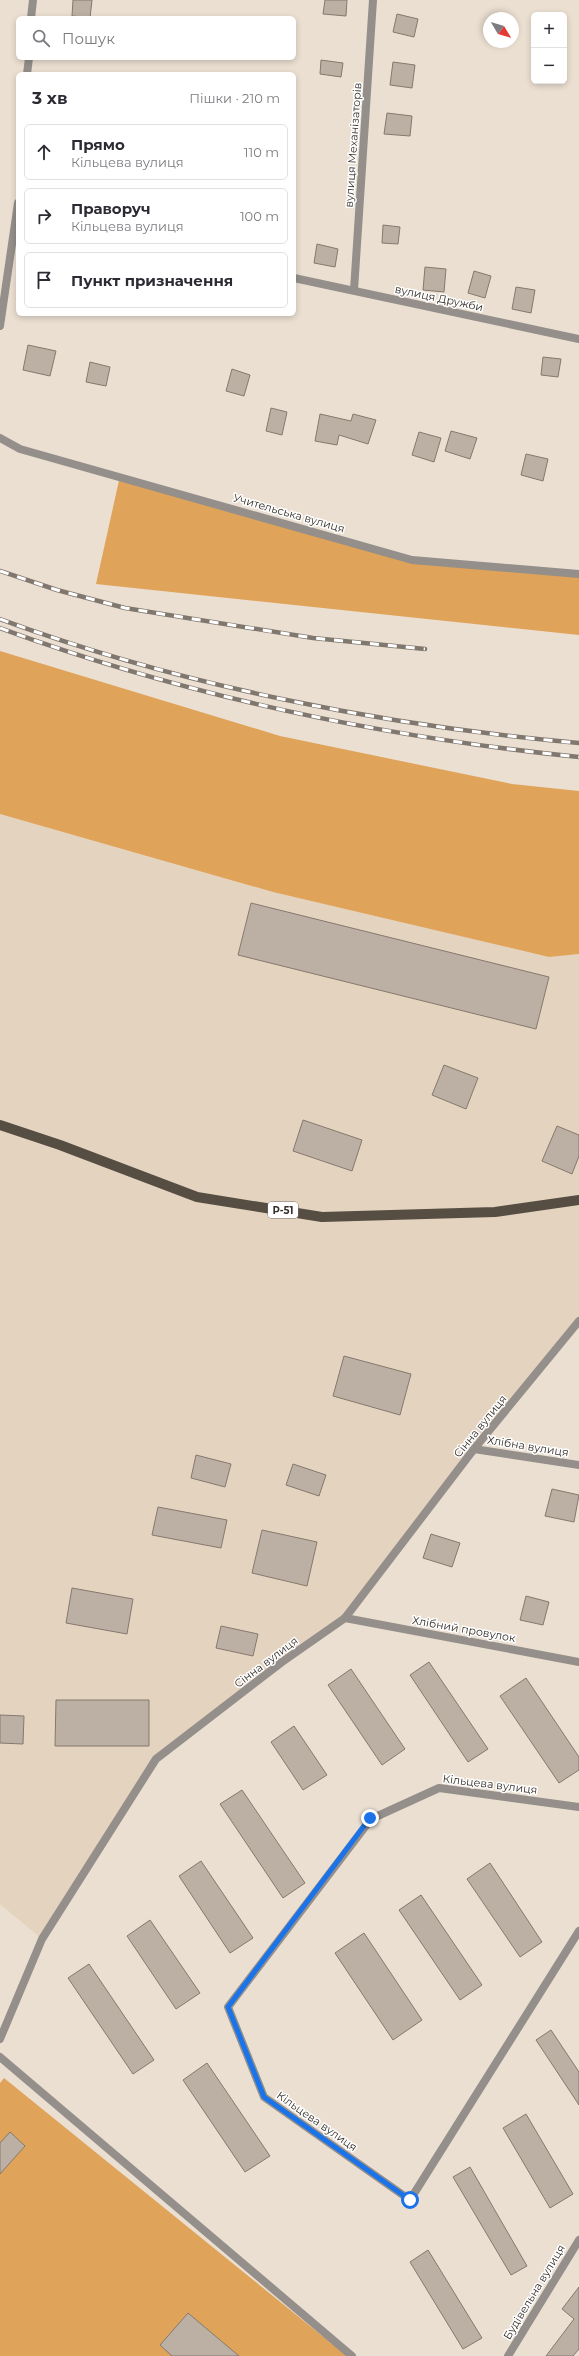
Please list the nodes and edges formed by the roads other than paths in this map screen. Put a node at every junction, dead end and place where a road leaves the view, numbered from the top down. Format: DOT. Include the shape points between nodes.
graph roads {
  1 [pos="33,0"];
  2 [pos="373,0"];
  3 [pos="31,16"];
  4 [pos="28,60"];
  5 [pos="27,72"];
  6 [pos="16,230"];
  7 [pos="296,278"];
  8 [pos="354,290"];
  9 [pos="0,326"];
  10 [pos="579,339"];
  11 [pos="0,438"];
  12 [pos="579,574"];
  13 [pos="0,1125"];
  14 [pos="579,1200"];
  15 [pos="579,1321"];
  16 [pos="474,1449"];
  17 [pos="579,1465"];
  18 [pos="345,1618"];
  19 [pos="579,1662"];
  20 [pos="579,1807"];
  21 [pos="579,1931"];
  22 [pos="0,2039"];
  23 [pos="0,2057"];
  24 [pos="579,2240"];
  25 [pos="352,2356"];
  26 [pos="508,2356"];
  1 -- 3 [label="street"];
  2 -- 8 [label="street, вулиця Механізаторів"];
  4 -- 5 [label="street"];
  6 -- 9 [label="street"];
  7 -- 8 [label="street, вулиця Дружби"];
  8 -- 10 [label="street, вулиця Дружби"];
  11 -- 12 [label="street, Учительська вулиця" via="20,449 412,560"];
  13 -- 14 [label="main road, Р-51" via="60,1144 197,1197 322,1217 495,1212"];
  15 -- 16 [label="street, Сінна вулиця"];
  16 -- 17 [label="street, Хлібна вулиця"];
  16 -- 18 [label="street, Сінна вулиця"];
  18 -- 19 [label="street, Хлібний провулок"];
  18 -- 22 [label="street, Сінна вулиця" via="282,1662 156,1759 42,1939"];
  20 -- 21 [label="street, Кільцева вулиця" via="438,1788 370,1818 228,2007 264,2097 410,2200"];
  23 -- 25 [label="street"];
  24 -- 26 [label="street, Будівельна вулиця"];
}
